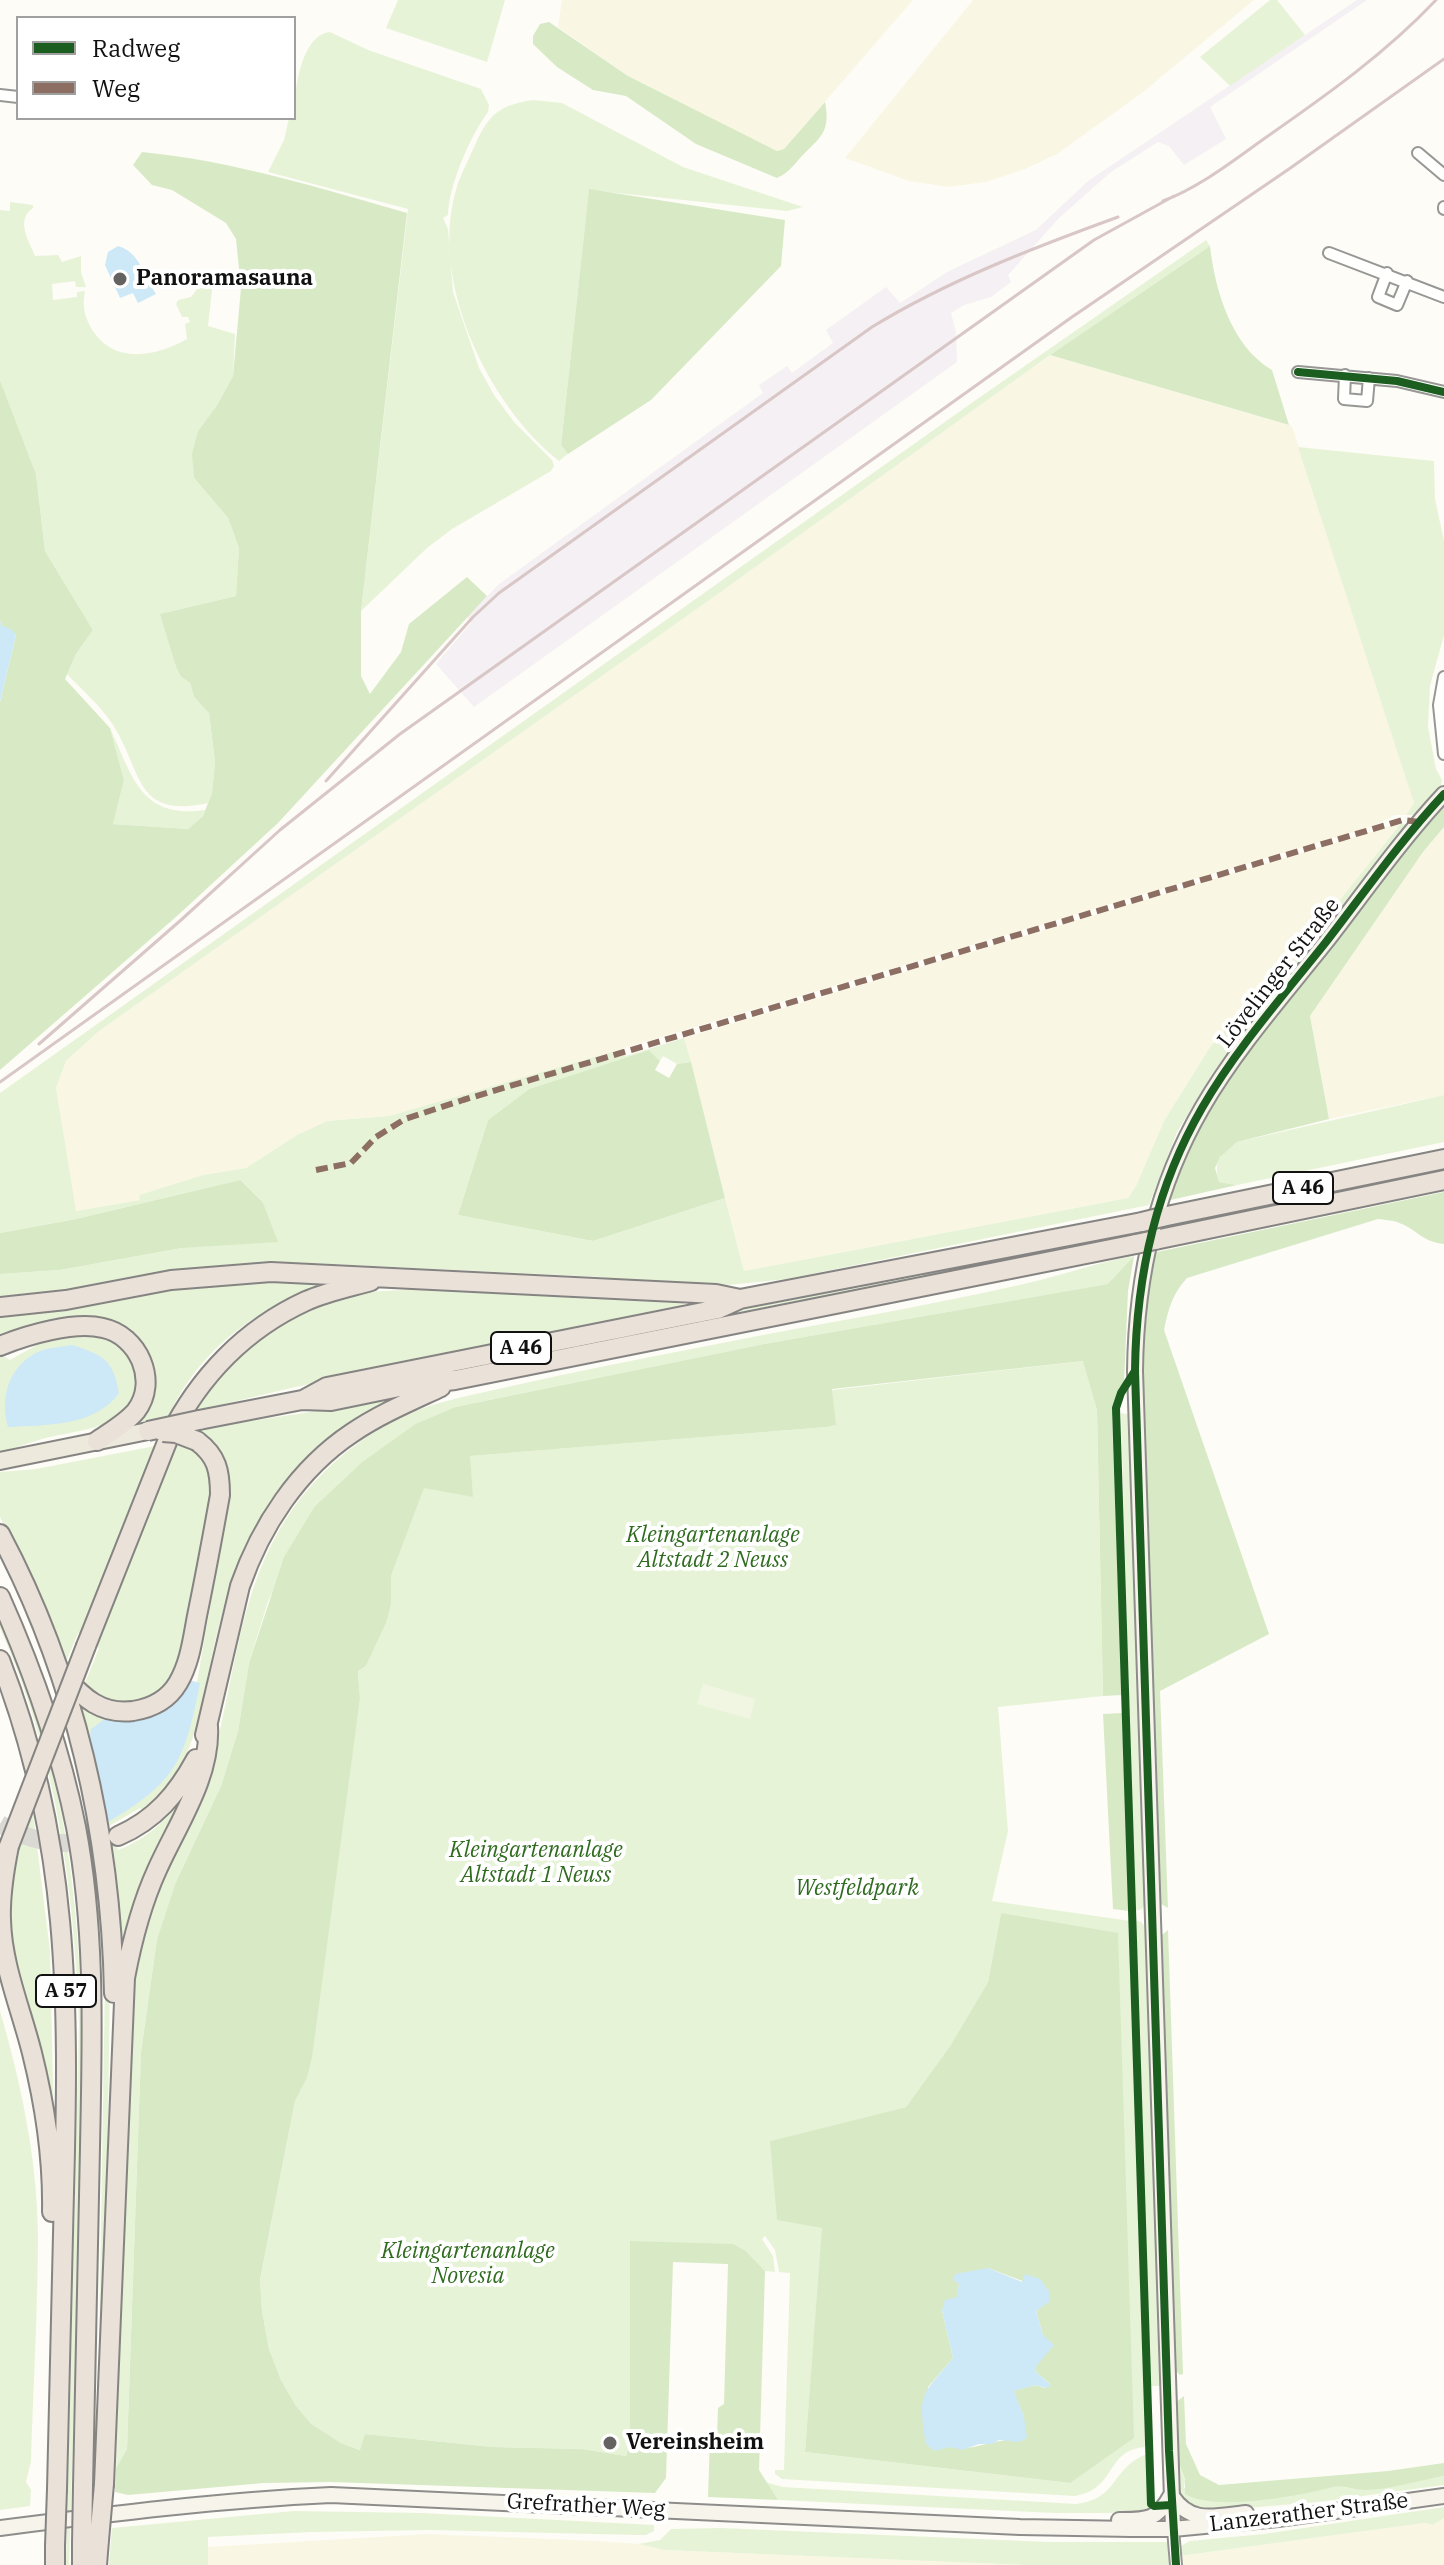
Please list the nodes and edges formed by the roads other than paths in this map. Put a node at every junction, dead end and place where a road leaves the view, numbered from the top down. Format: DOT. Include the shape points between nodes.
graph roads {
  1 [pos="1418,153"];
  2 [pos="1444,175"];
  3 [pos="1329,253"];
  4 [pos="1387,273"];
  5 [pos="1407,281"];
  6 [pos="1444,297"];
  7 [pos="1298,372"];
  8 [pos="1345,375"];
  9 [pos="1369,378"];
  10 [pos="1444,392"];
  11 [pos="1444,677"];
  12 [pos="1444,754"];
  13 [pos="1444,794"];
  14 [pos="1444,1159"];
  15 [pos="1444,1180"];
  16 [pos="377,1279"];
  17 [pos="740,1299"];
  18 [pos="0,1307"];
  19 [pos="0,1346"];
  20 [pos="455,1380"];
  21 [pos="302,1400"];
  22 [pos="148,1431"];
  23 [pos="97,1441"];
  24 [pos="0,1461"];
  25 [pos="0,1534"];
  26 [pos="0,1597"];
  27 [pos="0,1660"];
  28 [pos="60,1672"];
  29 [pos="208,1726"];
  30 [pos="118,1836"];
  31 [pos="0,1971"];
  32 [pos="115,2180"];
  33 [pos="52,2194"];
  34 [pos="61,2330"];
  35 [pos="1171,2494"];
  36 [pos="1444,2496"];
  37 [pos="1278,2519"];
  38 [pos="1020,2527"];
  39 [pos="0,2528"];
  40 [pos="1173,2529"];
  41 [pos="91,2542"];
  42 [pos="55,2556"];
  43 [pos="82,2565"];
  44 [pos="97,2565"];
  45 [pos="1176,2565"];
  1 -- 2 [label="street"];
  3 -- 4 [label="street"];
  4 -- 5 [label="street"];
  4 -- 5 [label="street" via="1378,297 1397,305"];
  5 -- 6 [label="street"];
  7 -- 8 [label="street"];
  8 -- 9 [label="street"];
  8 -- 9 [label="street" via="1344,399 1367,401"];
  9 -- 10 [label="street"];
  11 -- 12 [label="street" via="1439,705"];
  13 -- 35 [label="street, Lövelinger Straße" via="1256,1031 1203,1107 1163,1191 1139,1292 1135,1371"];
  14 -- 17 [label="highway, A 46, bridge"];
  15 -- 20 [label="highway, A 46, bridge"];
  16 -- 17 [label="highway"];
  16 -- 18 [label="highway" via="317,1272 220,1274"];
  16 -- 33 [label="highway, bridge" via="308,1300 274,1317 201,1383 181,1412 9,1846 1,1923 43,2105"];
  17 -- 21 [label="highway, A 46" via="718,1309 327,1387"];
  19 -- 23 [label="highway" via="87,1326 105,1328 133,1346 142,1360 144,1393 128,1419"];
  20 -- 21 [label="highway" via="331,1401"];
  20 -- 29 [label="highway, A 46" via="331,1448 271,1517 248,1564"];
  21 -- 22 [label="highway, A 46, bridge"];
  22 -- 23 [label="main road, A 46"];
  22 -- 28 [label="highway, bridge" via="197,1441 215,1458 220,1477 190,1653 178,1683 164,1699 125,1712 96,1706"];
  23 -- 24 [label="main road"];
  25 -- 28 [label="highway"];
  26 -- 41 [label="highway, A 57, bridge" via="45,1707 63,1770 86,1893 93,2022 83,2486"];
  27 -- 34 [label="highway, A 57" via="38,1774 59,1895 67,2023"];
  28 -- 32 [label="highway" via="93,1796 110,1911"];
  29 -- 30 [label="highway, A 46" via="171,1799 150,1819"];
  29 -- 32 [label="highway" via="209,1745 199,1778 156,1872 132,1943 122,2019"];
  31 -- 33 [label="highway" via="24,2055"];
  32 -- 41 [label="highway, A 57, bridge" via="104,2484"];
  33 -- 34 [label="highway" via="50,2286"];
  34 -- 42 [label="highway, A 57, bridge"];
  35 -- 37 [label="street" via="1190,2515 1249,2513"];
  35 -- 38 [label="street" via="1151,2518 1033,2519"];
  35 -- 40 [label="street, Lövelinger Straße"];
  36 -- 37 [label="street, Lanzerather Straße"];
  37 -- 40 [label="street, Lanzerather Straße"];
  38 -- 39 [label="street, Grefrather Weg" via="331,2495 216,2502"];
  38 -- 40 [label="street, Grefrather Weg"];
  40 -- 45 [label="street"];
  41 -- 43 [label="highway, A 57"];
  41 -- 44 [label="highway, A 57"];
}
